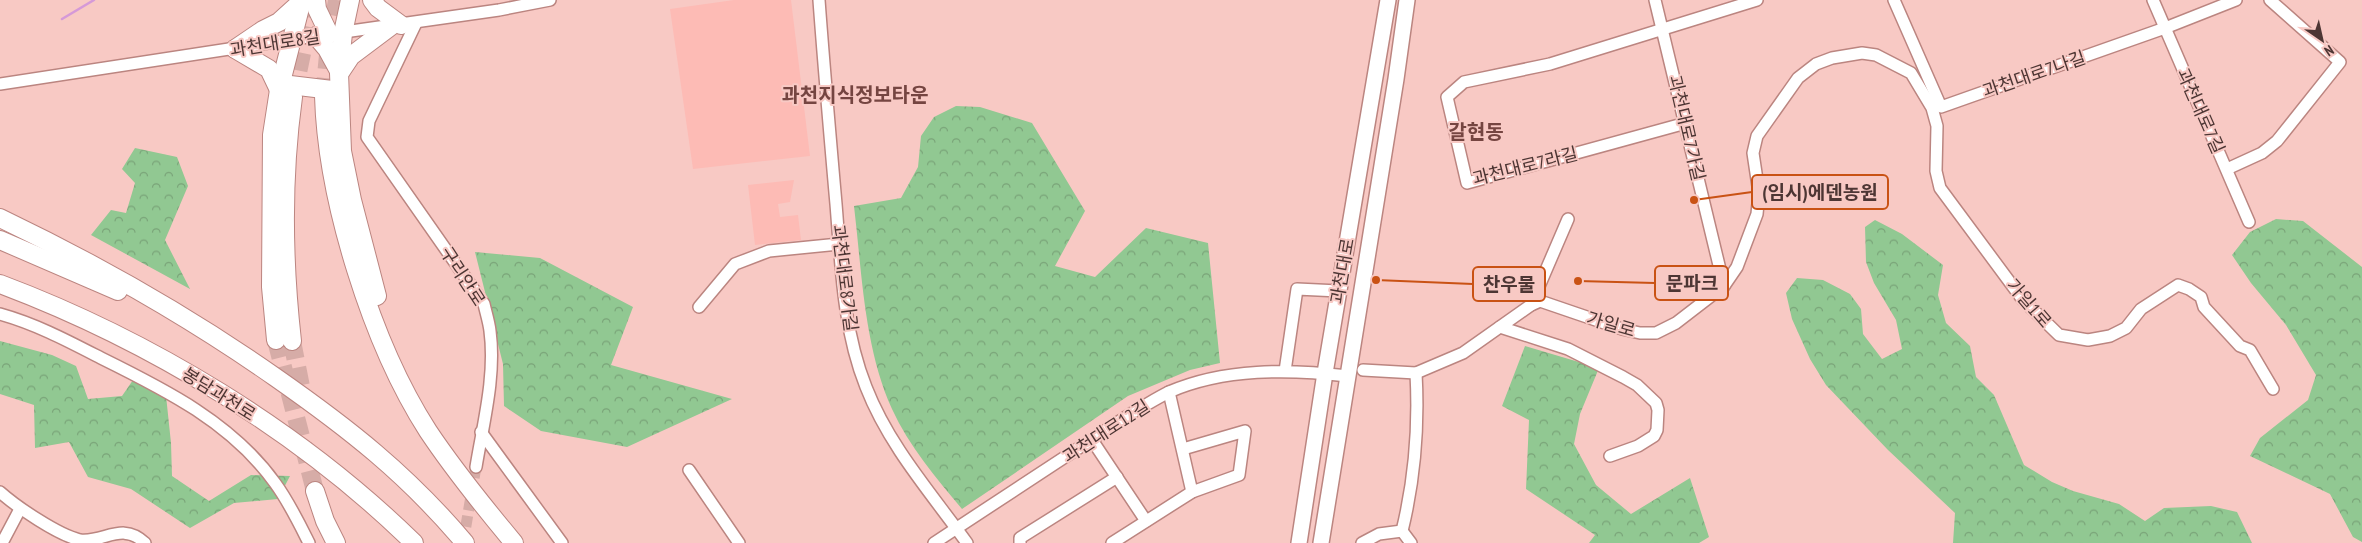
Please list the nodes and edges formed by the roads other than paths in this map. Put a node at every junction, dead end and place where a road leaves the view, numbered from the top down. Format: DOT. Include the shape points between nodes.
graph roads {
  1 [pos="306,0"];
  2 [pos="350,0"];
  3 [pos="372,0"];
  4 [pos="550,0"];
  5 [pos="819,0"];
  6 [pos="1388,0"];
  7 [pos="1407,0"];
  8 [pos="1655,0"];
  9 [pos="1757,0"];
  10 [pos="1894,0"];
  11 [pos="2153,0"];
  12 [pos="2236,0"];
  13 [pos="2270,0"];
  14 [pos="402,25"];
  15 [pos="1664,28"];
  16 [pos="2165,28"];
  17 [pos="329,34"];
  18 [pos="293,38"];
  19 [pos="235,50"];
  20 [pos="339,72"];
  21 [pos="1911,73"];
  22 [pos="0,84"];
  23 [pos="284,91"];
  24 [pos="332,95"];
  25 [pos="1686,123"];
  26 [pos="2227,169"];
  27 [pos="0,218"];
  28 [pos="1568,219"];
  29 [pos="2249,222"];
  30 [pos="0,240"];
  31 [pos="839,244"];
  32 [pos="0,284"];
  33 [pos="1724,286"];
  34 [pos="1339,291"];
  35 [pos="1531,305"];
  36 [pos="699,307"];
  37 [pos="0,314"];
  38 [pos="1500,327"];
  39 [pos="284,341"];
  40 [pos="233,347"];
  41 [pos="1363,370"];
  42 [pos="1285,371"];
  43 [pos="1325,373"];
  44 [pos="1416,373"];
  45 [pos="1348,376"];
  46 [pos="2273,389"];
  47 [pos="1169,392"];
  48 [pos="481,432"];
  49 [pos="1092,440"];
  50 [pos="1183,449"];
  51 [pos="1610,456"];
  52 [pos="476,467"];
  53 [pos="689,470"];
  54 [pos="1117,477"];
  55 [pos="0,492"];
  56 [pos="1192,492"];
  57 [pos="20,509"];
  58 [pos="1146,521"];
  59 [pos="956,528"];
  60 [pos="1402,531"];
  61 [pos="460,536"];
  62 [pos="2,543"];
  63 [pos="145,543"];
  64 [pos="309,543"];
  65 [pos="336,543"];
  66 [pos="345,543"];
  67 [pos="414,543"];
  68 [pos="470,543"];
  69 [pos="514,543"];
  70 [pos="562,543"];
  71 [pos="739,543"];
  72 [pos="934,543"];
  73 [pos="967,543"];
  74 [pos="1020,543"];
  75 [pos="1112,543"];
  76 [pos="1299,543"];
  77 [pos="1320,543"];
  78 [pos="1362,543"];
  79 [pos="1411,543"];
  1 -- 17 [label="highway" via="317,9"];
  1 -- 18 [label="highway"];
  1 -- 19 [label="highway"];
  2 -- 17 [label="highway"];
  3 -- 14 [label="highway"];
  4 -- 14 [label="street, 과천대로8길"];
  5 -- 31 [label="street, 과천대로8가길"];
  6 -- 34 [label="main road, 과천대로"];
  7 -- 45 [label="main road, 과천대로"];
  8 -- 15 [label="street, 과천대로7가길"];
  9 -- 15 [label="street"];
  10 -- 16 [label="street, 과천대로7나길" via="1941,107"];
  11 -- 16 [label="street, 과천대로7길"];
  12 -- 16 [label="street, 과천대로7나길"];
  13 -- 26 [label="street" via="2340,62 2277,141 2262,153"];
  14 -- 17 [label="street, 과천대로8길"];
  14 -- 20 [label="highway" via="351,56"];
  14 -- 48 [label="street, 구리안로" via="369,121 367,137 484,304 490,332 490,362"];
  15 -- 25 [label="street, 과천대로7가길"];
  15 -- 25 [label="street, 과천대로7라길" via="1550,64 1464,82 1448,97 1462,164 1467,183"];
  16 -- 26 [label="street, 과천대로7길"];
  17 -- 18 [label="street, 과천대로8길"];
  17 -- 20 [label="highway"];
  17 -- 20 [label="highway" via="327,49"];
  18 -- 19 [label="street, 과천대로8길"];
  18 -- 23 [label="highway"];
  19 -- 22 [label="street, 과천대로8길"];
  19 -- 23 [label="highway" via="270,69"];
  20 -- 24 [label="highway"];
  21 -- 33 [label="street, 가일로" via="1876,55 1862,53 1816,64 1798,78 1757,136 1753,153 1759,193 1757,214 1737,267"];
  21 -- 46 [label="street, 가일1로" via="1932,108 1937,126 1936,171 1940,188 2023,300 2059,336 2088,340 2110,336 2126,328 2141,309 2178,285 2201,297 2204,308 2240,346 2250,350"];
  23 -- 24 [label="highway" via="290,85 332,90"];
  23 -- 39 [label="highway" via="288,152 288,290"];
  24 -- 69 [label="highway" via="352,200 390,358 428,430"];
  25 -- 33 [label="street, 과천대로7가길"];
  26 -- 29 [label="street, 과천대로7길"];
  27 -- 40 [label="highway" via="148,295"];
  28 -- 35 [label="street"];
  30 -- 40 [label="highway"];
  31 -- 36 [label="street" via="769,251 735,264"];
  31 -- 59 [label="street, 과천대로8가길" via="848,318 866,387 905,460"];
  32 -- 67 [label="highway, 봉담과천로" via="114,332 245,409 335,475"];
  33 -- 35 [label="street, 가일로" via="1676,323 1656,333 1640,334 1622,329 1546,302"];
  34 -- 42 [label="street" via="1296,289"];
  34 -- 43 [label="main road, 과천대로"];
  35 -- 38 [label="street"];
  37 -- 64 [label="street" via="28,321 138,376 215,422 241,444 276,484"];
  38 -- 44 [label="street" via="1463,353"];
  38 -- 51 [label="street" via="1568,349 1637,385 1656,402 1657,430 1654,436"];
  40 -- 61 [label="highway" via="372,448 419,490"];
  41 -- 44 [label="street"];
  42 -- 43 [label="street, 과천대로12길"];
  42 -- 47 [label="street, 과천대로12길" via="1212,379"];
  43 -- 45 [label="street, 과천대로12길"];
  43 -- 76 [label="main road, 과천대로"];
  44 -- 60 [label="street" via="1417,446 1412,492"];
  45 -- 77 [label="main road, 과천대로"];
  47 -- 49 [label="street, 과천대로12길"];
  47 -- 50 [label="street"];
  48 -- 52 [label="street, 구리안로"];
  48 -- 70 [label="street"];
  49 -- 54 [label="street"];
  49 -- 59 [label="street, 과천대로12길"];
  50 -- 56 [label="street"];
  50 -- 56 [label="street" via="1245,431 1239,475"];
  53 -- 71 [label="street"];
  54 -- 58 [label="street"];
  54 -- 74 [label="street" via="1020,538"];
  55 -- 57 [label="street"];
  56 -- 58 [label="street"];
  57 -- 62 [label="street"];
  57 -- 63 [label="street" via="77,540 91,542 128,532"];
  58 -- 75 [label="street"];
  59 -- 72 [label="street, 과천대로12길"];
  59 -- 73 [label="street, 과천대로8가길"];
  60 -- 78 [label="street" via="1379,534"];
  60 -- 79 [label="street"];
  61 -- 68 [label="highway"];
  65 -- 66 [label="highway" via="325,521 321,492"];
}
